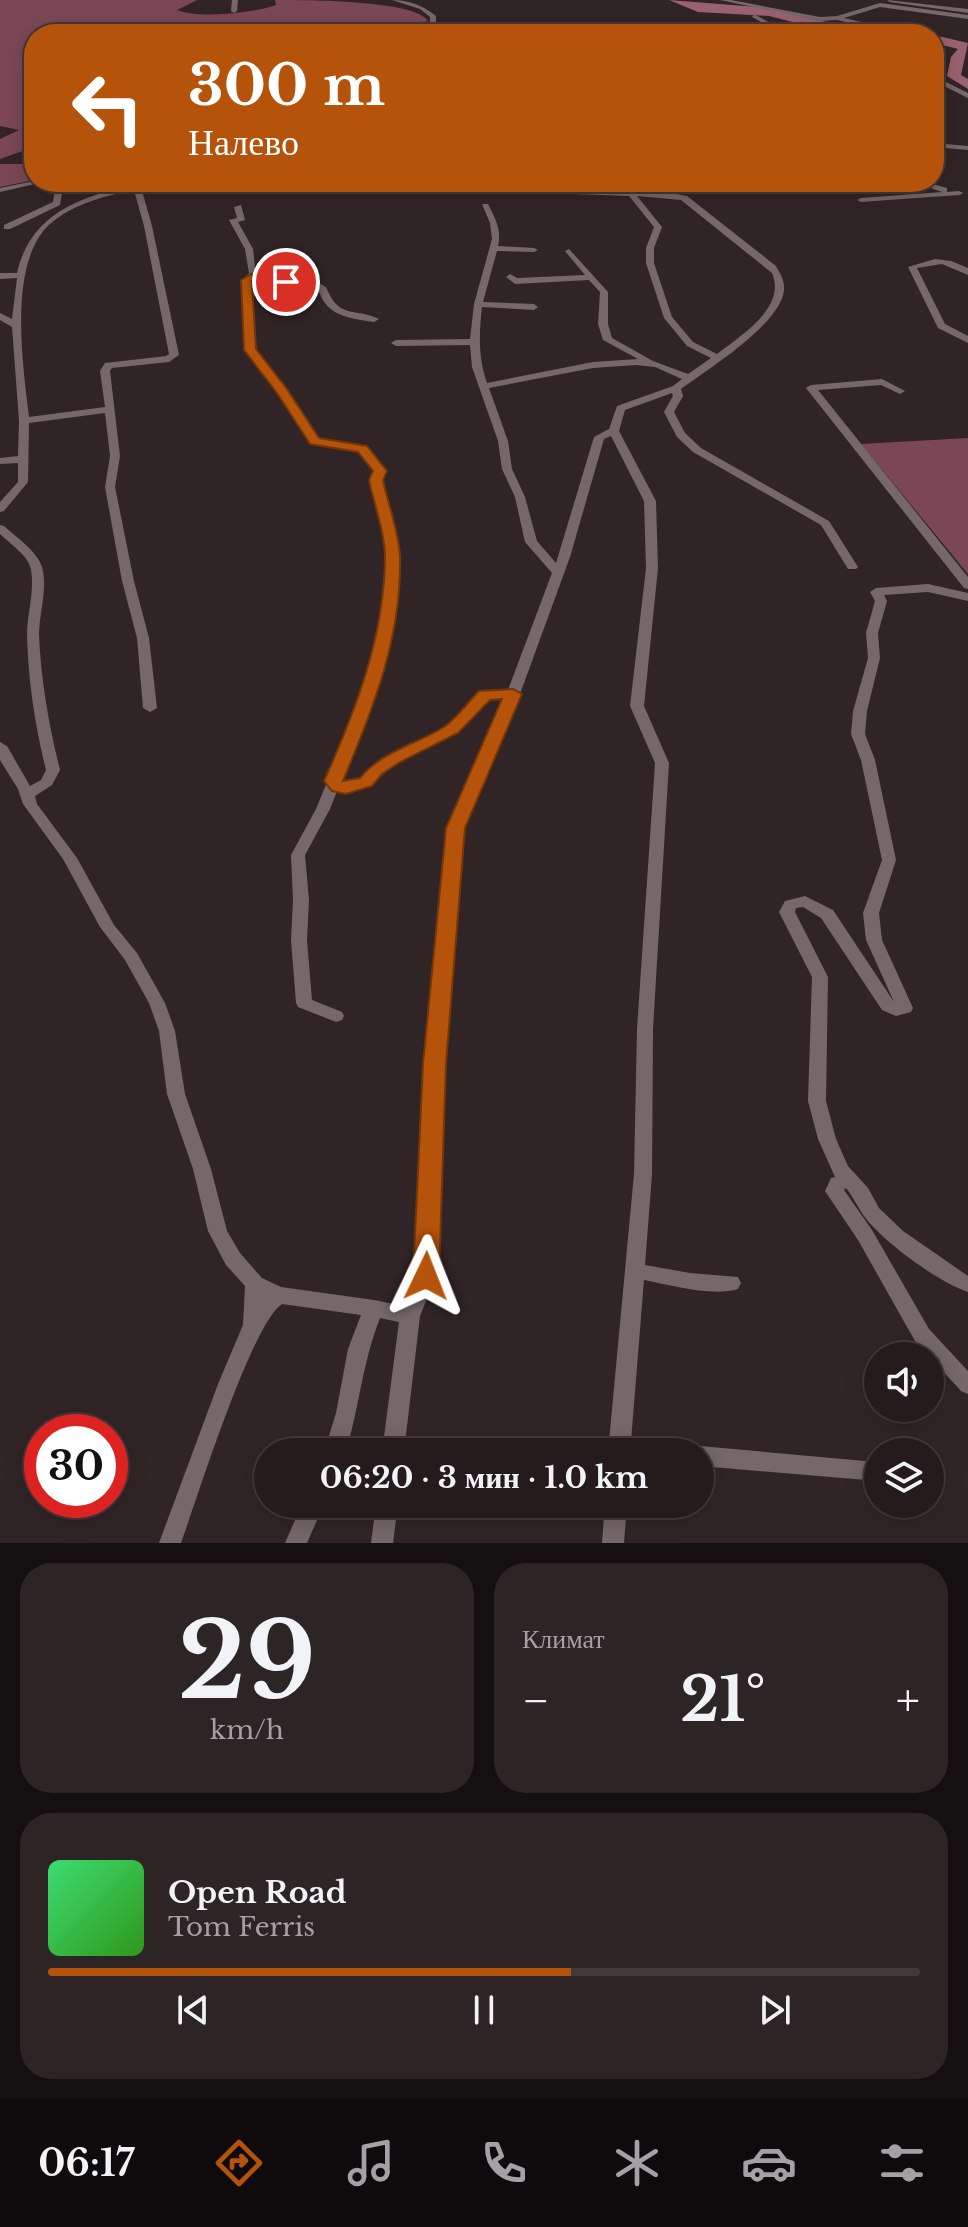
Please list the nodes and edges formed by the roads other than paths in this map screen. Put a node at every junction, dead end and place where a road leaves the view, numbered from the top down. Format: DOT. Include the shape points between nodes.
graph roads {
  1 [pos="235,0"];
  2 [pos="395,0"];
  3 [pos="723,0"];
  4 [pos="890,0"];
  5 [pos="942,0"];
  6 [pos="856,1"];
  7 [pos="875,6"];
  8 [pos="931,6"];
  9 [pos="234,11"];
  10 [pos="968,11"];
  11 [pos="754,16"];
  12 [pos="968,17"];
  13 [pos="837,18"];
  14 [pos="433,24"];
  15 [pos="768,24"];
  16 [pos="863,24"];
  17 [pos="944,81"];
  18 [pos="968,96"];
  19 [pos="944,146"];
  20 [pos="968,148"];
  21 [pos="24,185"];
  22 [pos="944,189"];
  23 [pos="0,190"];
  24 [pos="59,192"];
  25 [pos="114,192"];
  26 [pos="141,192"];
  27 [pos="562,192"];
  28 [pos="964,194"];
  29 [pos="632,195"];
  30 [pos="861,200"];
  31 [pos="485,206"];
  32 [pos="238,207"];
  33 [pos="3,227"];
  34 [pos="43,227"];
  35 [pos="492,248"];
  36 [pos="534,250"];
  37 [pos="569,251"];
  38 [pos="968,272"];
  39 [pos="21,275"];
  40 [pos="0,276"];
  41 [pos="510,277"];
  42 [pos="592,277"];
  43 [pos="251,278"];
  44 [pos="478,304"];
  45 [pos="534,307"];
  46 [pos="0,316"];
  47 [pos="374,319"];
  48 [pos="19,327"];
  49 [pos="946,330"];
  50 [pos="968,332"];
  51 [pos="968,340"];
  52 [pos="474,342"];
  53 [pos="396,343"];
  54 [pos="715,357"];
  55 [pos="651,364"];
  56 [pos="683,383"];
  57 [pos="486,386"];
  58 [pos="900,391"];
  59 [pos="110,409"];
  60 [pos="24,421"];
  61 [pos="614,431"];
  62 [pos="23,459"];
  63 [pos="0,461"];
  64 [pos="0,509"];
  65 [pos="0,528"];
  66 [pos="852,567"];
  67 [pos="558,573"];
  68 [pos="968,585"];
  69 [pos="968,597"];
  70 [pos="513,694"];
  71 [pos="150,708"];
  72 [pos="0,746"];
  73 [pos="333,781"];
  74 [pos="352,787"];
  75 [pos="28,794"];
  76 [pos="326,801"];
  77 [pos="336,1016"];
  78 [pos="847,1181"];
  79 [pos="636,1271"];
  80 [pos="731,1283"];
  81 [pos="255,1284"];
  82 [pos="968,1284"];
  83 [pos="279,1295"];
  84 [pos="374,1308"];
  85 [pos="410,1316"];
  86 [pos="253,1325"];
  87 [pos="968,1385"];
  88 [pos="339,1438"];
  89 [pos="395,1438"];
  90 [pos="621,1438"];
  91 [pos="714,1457"];
  92 [pos="864,1471"];
  93 [pos="307,1518"];
  94 [pos="385,1518"];
  95 [pos="615,1518"];
  96 [pos="170,1543"];
  97 [pos="296,1543"];
  98 [pos="382,1543"];
  99 [pos="613,1543"];
  1 -- 9 [label="street"];
  2 -- 14 [label="street" via="427,10"];
  3 -- 13 [label="street" via="808,18"];
  4 -- 8 [label="street"];
  5 -- 8 [label="street"];
  6 -- 7 [label="street"];
  7 -- 12 [label="street"];
  7 -- 13 [label="street"];
  8 -- 10 [label="street"];
  11 -- 15 [label="street"];
  13 -- 16 [label="street"];
  17 -- 18 [label="street"];
  19 -- 20 [label="street"];
  21 -- 23 [label="street"];
  22 -- 28 [label="street"];
  24 -- 33 [label="street" via="57,203"];
  25 -- 34 [label="street"];
  26 -- 59 [label="street" via="174,355 108,365"];
  27 -- 29 [label="street"];
  28 -- 30 [label="street"];
  29 -- 54 [label="street" via="658,227 650,263 668,318 690,344"];
  29 -- 54 [label="street" via="684,198 773,268 780,294 760,326"];
  31 -- 35 [label="street" via="496,231"];
  32 -- 43 [label="street" via="241,220 233,220 250,253"];
  33 -- 34 [label="street"];
  34 -- 39 [label="street"];
  35 -- 36 [label="street"];
  35 -- 44 [label="street"];
  37 -- 42 [label="street"];
  38 -- 49 [label="street" via="952,261 912,267"];
  39 -- 40 [label="street"];
  39 -- 48 [label="street"];
  41 -- 42 [label="street"];
  42 -- 55 [label="street" via="604,292 608,340"];
  43 -- 47 [label="street" via="316,285 338,313"];
  43 -- 73 [label="street" via="246,280 250,350 322,449 362,448 378,467 376,480 393,555 385,641 367,702"];
  44 -- 45 [label="street"];
  44 -- 52 [label="street"];
  46 -- 48 [label="street"];
  48 -- 60 [label="street"];
  49 -- 50 [label="street"];
  49 -- 51 [label="street"];
  52 -- 53 [label="street"];
  52 -- 57 [label="street"];
  54 -- 56 [label="street"];
  55 -- 56 [label="street"];
  55 -- 57 [label="street" via="563,370"];
  56 -- 61 [label="street" via="621,408"];
  56 -- 66 [label="street" via="669,412 688,443 825,523"];
  57 -- 67 [label="street" via="531,542"];
  58 -- 68 [label="street" via="882,382 811,388"];
  59 -- 60 [label="street"];
  59 -- 71 [label="street" via="115,456 110,487 143,638"];
  60 -- 62 [label="street"];
  61 -- 67 [label="street" via="599,437"];
  61 -- 79 [label="street" via="650,501 652,568 637,706 662,763"];
  62 -- 63 [label="street"];
  62 -- 64 [label="street" via="23,482"];
  65 -- 75 [label="street" via="31,558 37,575 35,667 53,770 47,782"];
  67 -- 70 [label="street"];
  69 -- 78 [label="street" via="928,588 876,592 881,601 872,633 874,658 858,734 889,860 871,913 874,940 905,1008 888,1006 827,914 805,901 790,905 787,912 820,977 817,1101"];
  70 -- 74 [label="street" via="485,695 452,730 394,758"];
  70 -- 85 [label="street" via="456,828 434,1064 426,1276"];
  72 -- 75 [label="street"];
  73 -- 74 [label="street"];
  73 -- 76 [label="street"];
  74 -- 76 [label="street"];
  75 -- 81 [label="street" via="157,1003 167,1031 176,1094 218,1231"];
  76 -- 77 [label="street" via="298,855 299,940 304,1003"];
  78 -- 82 [label="street" via="896,1236"];
  78 -- 87 [label="street" via="834,1191 922,1335"];
  79 -- 80 [label="street"];
  79 -- 90 [label="street"];
  81 -- 83 [label="street"];
  81 -- 86 [label="street"];
  83 -- 84 [label="street"];
  83 -- 86 [label="street"];
  84 -- 85 [label="street"];
  84 -- 88 [label="street" via="358,1349"];
  85 -- 89 [label="street"];
  86 -- 96 [label="street"];
  91 -- 92 [label="street"];
  93 -- 97 [label="street"];
  94 -- 98 [label="street"];
  95 -- 99 [label="street"];
}
